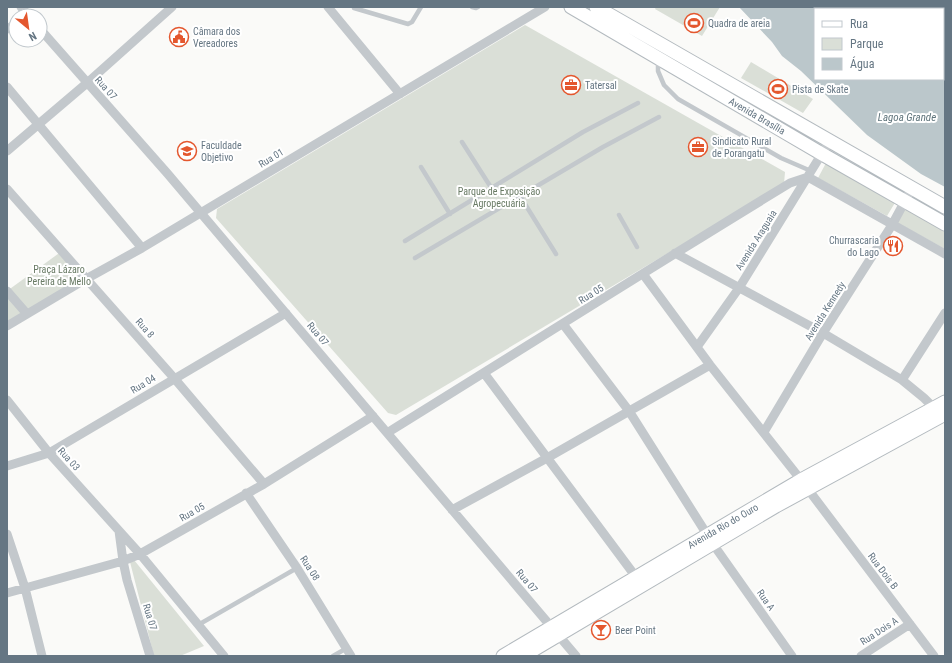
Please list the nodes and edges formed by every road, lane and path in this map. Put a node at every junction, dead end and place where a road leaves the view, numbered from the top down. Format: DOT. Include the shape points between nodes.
graph roads {
  1 [pos="172,7"];
  2 [pos="328,7"];
  3 [pos="421,7"];
  4 [pos="472,7"];
  5 [pos="478,7"];
  6 [pos="545,7"];
  7 [pos="573,7"];
  8 [pos="596,7"];
  9 [pos="354,8"];
  10 [pos="627,32"];
  11 [pos="48,38"];
  12 [pos="661,45"];
  13 [pos="658,58"];
  14 [pos="715,76"];
  15 [pos="87,83"];
  16 [pos="7,87"];
  17 [pos="708,87"];
  18 [pos="400,94"];
  19 [pos="638,103"];
  20 [pos="659,117"];
  21 [pos="38,124"];
  22 [pos="462,142"];
  23 [pos="829,142"];
  24 [pos="7,151"];
  25 [pos="822,154"];
  26 [pos="421,167"];
  27 [pos="810,174"];
  28 [pos="912,188"];
  29 [pos="7,189"];
  30 [pos="492,189"];
  31 [pos="520,196"];
  32 [pos="904,201"];
  33 [pos="945,207"];
  34 [pos="201,213"];
  35 [pos="450,214"];
  36 [pos="619,215"];
  37 [pos="892,224"];
  38 [pos="945,224"];
  39 [pos="405,241"];
  40 [pos="638,247"];
  41 [pos="142,248"];
  42 [pos="675,253"];
  43 [pos="556,254"];
  44 [pos="945,254"];
  45 [pos="415,258"];
  46 [pos="643,274"];
  47 [pos="86,279"];
  48 [pos="739,288"];
  49 [pos="7,291"];
  50 [pos="286,313"];
  51 [pos="945,313"];
  52 [pos="27,314"];
  53 [pos="563,324"];
  54 [pos="7,326"];
  55 [pos="823,333"];
  56 [pos="697,347"];
  57 [pos="710,365"];
  58 [pos="484,373"];
  59 [pos="174,378"];
  60 [pos="902,380"];
  61 [pos="7,400"];
  62 [pos="941,410"];
  63 [pos="629,411"];
  64 [pos="373,416"];
  65 [pos="764,432"];
  66 [pos="387,433"];
  67 [pos="49,453"];
  68 [pos="547,458"];
  69 [pos="7,466"];
  70 [pos="264,484"];
  71 [pos="808,490"];
  72 [pos="246,493"];
  73 [pos="452,510"];
  74 [pos="119,531"];
  75 [pos="7,534"];
  76 [pos="710,540"];
  77 [pos="140,554"];
  78 [pos="123,561"];
  79 [pos="297,568"];
  80 [pos="636,577"];
  81 [pos="25,588"];
  82 [pos="620,592"];
  83 [pos="7,593"];
  84 [pos="910,624"];
  85 [pos="198,625"];
  86 [pos="554,631"];
  87 [pos="534,643"];
  88 [pos="349,652"];
  89 [pos="42,656"];
  90 [pos="150,656"];
  91 [pos="224,656"];
  92 [pos="333,656"];
  93 [pos="503,656"];
  94 [pos="523,656"];
  95 [pos="576,656"];
  96 [pos="792,656"];
  97 [pos="861,656"];
  98 [pos="934,656"];
  1 -- 15 [label="street"];
  2 -- 18 [label="street"];
  3 -- 9 [label="lane" via="408,24"];
  4 -- 5 [label="lane"];
  6 -- 18 [label="street, Rua 01"];
  7 -- 10 [label="main road, Avenida Brasília"];
  8 -- 10 [label="main road, Avenida Brasília"];
  10 -- 12 [label="main road, Avenida Brasília"];
  10 -- 13 [label="main road, Avenida Brasília"];
  11 -- 15 [label="street, Rua 07"];
  12 -- 13 [label="lane"];
  12 -- 14 [label="main road, Avenida Brasília"];
  13 -- 17 [label="main road, Avenida Brasília"];
  13 -- 27 [label="lane" via="658,71 664,85 678,99"];
  14 -- 17 [label="main road"];
  14 -- 23 [label="main road, Avenida Brasília"];
  15 -- 21 [label="street"];
  15 -- 34 [label="street, Rua 07"];
  16 -- 21 [label="street"];
  17 -- 25 [label="main road, Avenida Brasília"];
  18 -- 34 [label="street, Rua 01"];
  19 -- 30 [label="lane" via="583,132"];
  20 -- 31 [label="lane"];
  21 -- 24 [label="street"];
  21 -- 41 [label="street"];
  22 -- 30 [label="lane"];
  23 -- 25 [label="street, Avenida Araguaia"];
  23 -- 28 [label="main road, Avenida Brasília"];
  25 -- 27 [label="street, Avenida Araguaia"];
  25 -- 32 [label="main road, Avenida Brasília"];
  26 -- 35 [label="lane"];
  27 -- 37 [label="street"];
  27 -- 42 [label="street, Rua 05" via="790,183"];
  27 -- 48 [label="street, Avenida Araguaia"];
  28 -- 32 [label="street, Avenida Kennedy"];
  28 -- 33 [label="main road, Avenida Brasília"];
  29 -- 47 [label="street, Rua 8"];
  30 -- 35 [label="lane"];
  31 -- 43 [label="lane"];
  31 -- 45 [label="lane"];
  32 -- 37 [label="street, Avenida Kennedy"];
  32 -- 38 [label="main road, Avenida Brasília"];
  34 -- 41 [label="street, Rua 01"];
  34 -- 50 [label="street, Rua 07"];
  35 -- 39 [label="lane"];
  36 -- 40 [label="lane"];
  37 -- 44 [label="street"];
  37 -- 55 [label="street, Avenida Kennedy"];
  41 -- 47 [label="street, Rua 01"];
  42 -- 46 [label="street, Rua 05"];
  42 -- 48 [label="street"];
  46 -- 53 [label="street, Rua 05"];
  46 -- 56 [label="street, Rua Dois B"];
  47 -- 52 [label="street, Rua 01"];
  47 -- 59 [label="street, Rua 8"];
  48 -- 55 [label="street"];
  48 -- 56 [label="street, Avenida Araguaia"];
  49 -- 52 [label="street"];
  50 -- 59 [label="street, Rua 04"];
  50 -- 64 [label="street, Rua 07"];
  51 -- 60 [label="street"];
  52 -- 54 [label="street, Rua 01"];
  53 -- 58 [label="street, Rua 05"];
  53 -- 63 [label="street, Rua A"];
  55 -- 60 [label="street"];
  55 -- 65 [label="street, Avenida Kennedy"];
  56 -- 57 [label="street, Rua Dois B"];
  57 -- 63 [label="street"];
  57 -- 65 [label="street, Rua Dois B"];
  58 -- 66 [label="street, Rua 05"];
  58 -- 68 [label="street"];
  59 -- 67 [label="street, Rua 04"];
  59 -- 70 [label="street, Rua 8"];
  60 -- 62 [label="street"];
  61 -- 67 [label="street, Rua 03"];
  62 -- 71 [label="main road, Avenida Rio do Ouro" via="856,456"];
  63 -- 68 [label="street"];
  63 -- 76 [label="street, Rua A"];
  64 -- 66 [label="street, Rua 07"];
  64 -- 70 [label="street, Rua 05"];
  65 -- 71 [label="street, Rua Dois B"];
  66 -- 73 [label="street, Rua 07"];
  67 -- 69 [label="street, Rua 04"];
  67 -- 74 [label="street, Rua 03"];
  68 -- 73 [label="street"];
  68 -- 80 [label="street"];
  70 -- 72 [label="street, Rua 05"];
  71 -- 76 [label="main road, Avenida Rio do Ouro"];
  71 -- 84 [label="street, Rua Dois B"];
  72 -- 77 [label="street, Rua 05"];
  72 -- 79 [label="street, Rua 08"];
  73 -- 86 [label="street, Rua 07"];
  74 -- 77 [label="street, Rua 03"];
  74 -- 78 [label="street"];
  75 -- 81 [label="street"];
  76 -- 80 [label="main road, Avenida Rio do Ouro"];
  76 -- 82 [label="main road, Avenida Rio do Ouro"];
  76 -- 96 [label="street, Rua A"];
  77 -- 78 [label="street, Rua 05"];
  77 -- 85 [label="street, Rua 03"];
  78 -- 81 [label="street, Rua 05"];
  78 -- 90 [label="street, Rua 07"];
  79 -- 85 [label="lane"];
  79 -- 88 [label="street, Rua 08"];
  80 -- 82 [label="main road, Avenida Rio do Ouro"];
  81 -- 83 [label="street, Rua 05"];
  81 -- 89 [label="street"];
  82 -- 86 [label="main road, Avenida Rio do Ouro"];
  84 -- 97 [label="street, Rua Dois A"];
  84 -- 98 [label="street, Rua Dois B"];
  85 -- 91 [label="street, Rua 03"];
  86 -- 87 [label="main road, Avenida Rio do Ouro"];
  86 -- 95 [label="street, Rua 07"];
  87 -- 93 [label="main road, Avenida Rio do Ouro"];
  87 -- 94 [label="main road, Avenida Rio do Ouro"];
  88 -- 92 [label="lane"];
}
